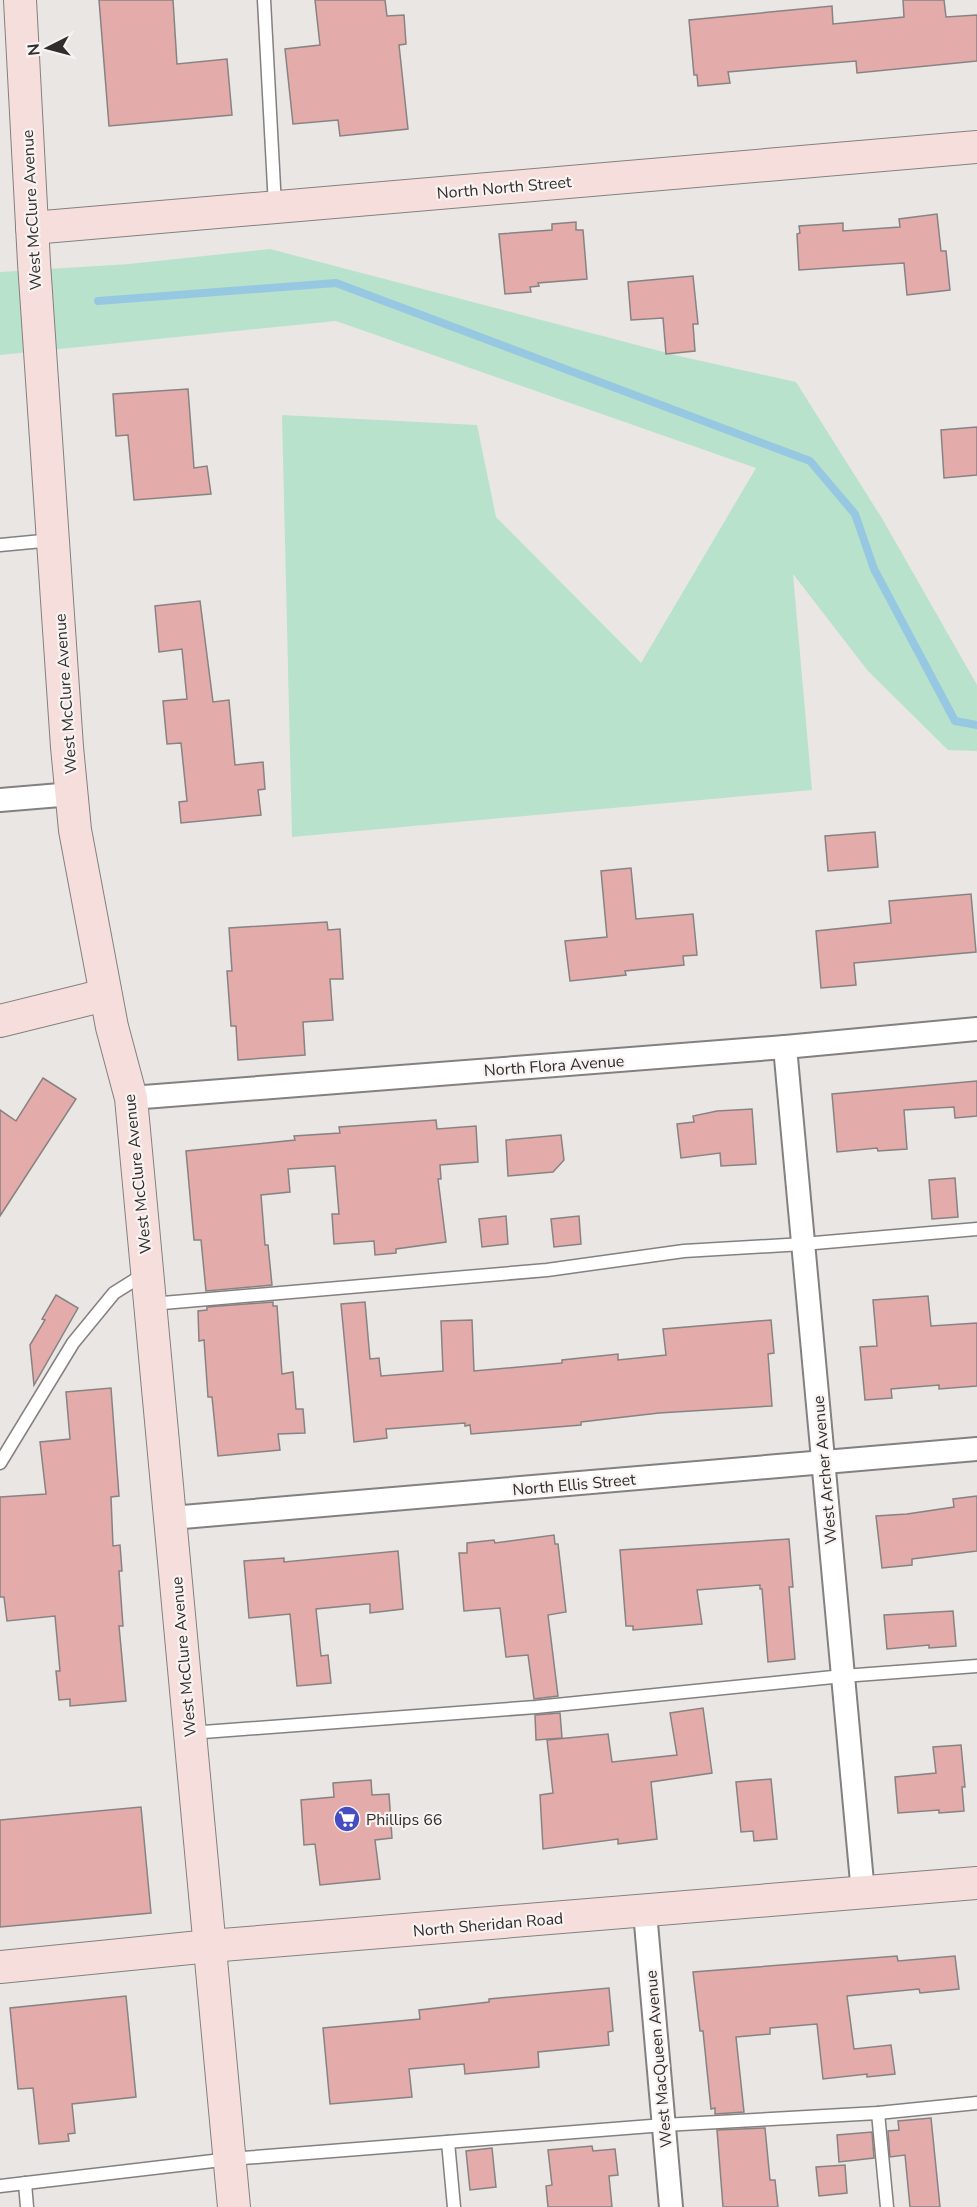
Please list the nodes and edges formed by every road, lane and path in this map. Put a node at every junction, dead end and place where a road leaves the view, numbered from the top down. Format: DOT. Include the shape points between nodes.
graph roads {
  1 [pos="264,0"];
  2 [pos="17,14"];
  3 [pos="977,147"];
  4 [pos="275,207"];
  5 [pos="32,228"];
  6 [pos="54,540"];
  7 [pos="0,545"];
  8 [pos="72,794"];
  9 [pos="0,800"];
  10 [pos="105,995"];
  11 [pos="0,1021"];
  12 [pos="977,1029"];
  13 [pos="785,1047"];
  14 [pos="131,1098"];
  15 [pos="977,1229"];
  16 [pos="803,1244"];
  17 [pos="147,1272"];
  18 [pos="150,1304"];
  19 [pos="977,1449"];
  20 [pos="0,1463"];
  21 [pos="823,1463"];
  22 [pos="171,1518"];
  23 [pos="977,1666"];
  24 [pos="843,1676"];
  25 [pos="190,1732"];
  26 [pos="977,1883"];
  27 [pos="863,1893"];
  28 [pos="645,1912"];
  29 [pos="210,1946"];
  30 [pos="0,1967"];
  31 [pos="977,2103"];
  32 [pos="878,2113"];
  33 [pos="664,2125"];
  34 [pos="448,2142"];
  35 [pos="230,2158"];
  36 [pos="25,2183"];
  37 [pos="0,2186"];
  38 [pos="27,2207"];
  39 [pos="234,2207"];
  40 [pos="454,2207"];
  41 [pos="671,2207"];
  42 [pos="887,2207"];
  1 -- 4 [label="lane"];
  2 -- 5 [label="street, West McClure Avenue"];
  3 -- 4 [label="street, North North Street"];
  4 -- 5 [label="street, North North Street"];
  5 -- 6 [label="street, West McClure Avenue"];
  6 -- 7 [label="lane"];
  6 -- 8 [label="street, West McClure Avenue"];
  8 -- 9 [label="street"];
  8 -- 10 [label="street, West McClure Avenue"];
  10 -- 11 [label="street"];
  10 -- 14 [label="street, West McClure Avenue"];
  12 -- 13 [label="street, North Flora Avenue"];
  13 -- 14 [label="street, North Flora Avenue"];
  13 -- 16 [label="street, West Archer Avenue"];
  14 -- 17 [label="street, West McClure Avenue"];
  15 -- 16 [label="lane"];
  16 -- 18 [label="lane" via="684,1251 547,1269"];
  16 -- 21 [label="street, West Archer Avenue"];
  17 -- 18 [label="street, West McClure Avenue"];
  17 -- 20 [label="lane" via="114,1293 73,1343"];
  18 -- 22 [label="street, West McClure Avenue"];
  19 -- 21 [label="street, North Ellis Street"];
  21 -- 22 [label="street, North Ellis Street"];
  21 -- 24 [label="street, West Archer Avenue"];
  22 -- 25 [label="street, West McClure Avenue"];
  23 -- 24 [label="lane"];
  24 -- 25 [label="lane" via="536,1707"];
  24 -- 27 [label="street, West Archer Avenue"];
  25 -- 29 [label="street, West McClure Avenue"];
  26 -- 27 [label="street, North Sheridan Road"];
  27 -- 28 [label="street, North Sheridan Road"];
  28 -- 29 [label="street, North Sheridan Road"];
  28 -- 33 [label="street, West MacQueen Avenue"];
  29 -- 30 [label="street, North Sheridan Road"];
  29 -- 35 [label="street, West McClure Avenue"];
  31 -- 32 [label="lane"];
  32 -- 33 [label="lane"];
  32 -- 42 [label="lane"];
  33 -- 34 [label="lane"];
  33 -- 41 [label="street, West MacQueen Avenue"];
  34 -- 35 [label="lane"];
  34 -- 40 [label="lane"];
  35 -- 36 [label="lane"];
  35 -- 39 [label="street, West McClure Avenue"];
  36 -- 37 [label="lane"];
  36 -- 38 [label="lane"];
}
